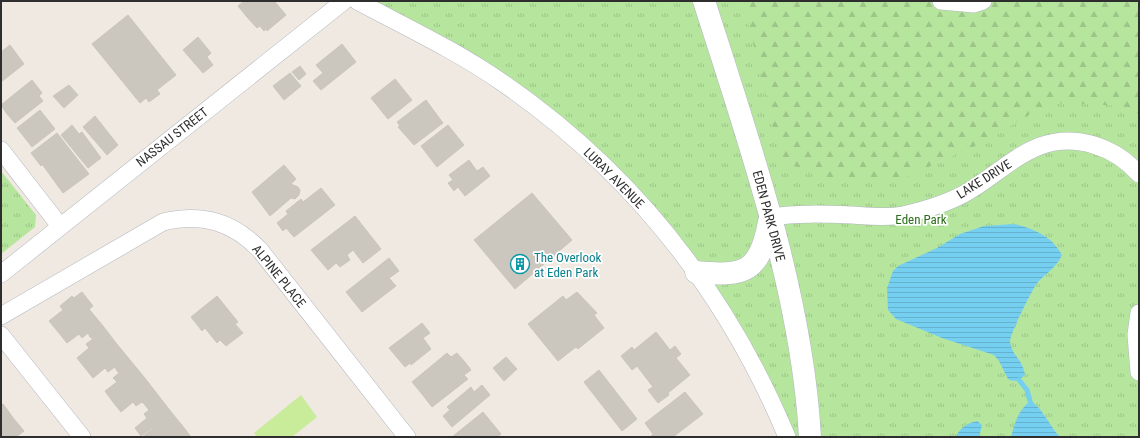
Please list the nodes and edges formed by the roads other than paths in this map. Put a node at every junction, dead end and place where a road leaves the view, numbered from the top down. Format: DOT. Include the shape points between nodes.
graph roads {
  1 [pos="344,1"];
  2 [pos="357,1"];
  3 [pos="704,1"];
  4 [pos="941,1"];
  5 [pos="983,1"];
  6 [pos="1,150"];
  7 [pos="1139,174"];
  8 [pos="770,217"];
  9 [pos="60,226"];
  10 [pos="696,272"];
  11 [pos="1,274"];
  12 [pos="1139,313"];
  13 [pos="1,316"];
  14 [pos="1,335"];
  15 [pos="1139,372"];
  16 [pos="82,437"];
  17 [pos="407,437"];
  18 [pos="787,437"];
  19 [pos="810,437"];
  1 -- 9 [label="street, NASSAU STREET"];
  2 -- 10 [label="street, LURAY AVENUE" via="450,50 502,82 551,118 597,158 640,202"];
  3 -- 8 [label="street, EDEN PARK DRIVE"];
  4 -- 5 [label="street" via="974,4"];
  6 -- 9 [label="street"];
  7 -- 8 [label="street, LAKE DRIVE" via="1124,160 1099,146 1060,142 1040,146 968,192 931,208 902,215 796,213"];
  8 -- 10 [label="street" via="763,249 756,261 745,270 733,274"];
  8 -- 19 [label="street, EDEN PARK DRIVE" via="803,364"];
  9 -- 11 [label="street, NASSAU STREET"];
  10 -- 18 [label="street, LURAY AVENUE" via="740,340"];
  12 -- 15 [label="street" via="1136,335"];
  13 -- 17 [label="street, ALPINE PLACE" via="163,222 208,219 230,227 249,239 260,250"];
  14 -- 16 [label="street"];
}
